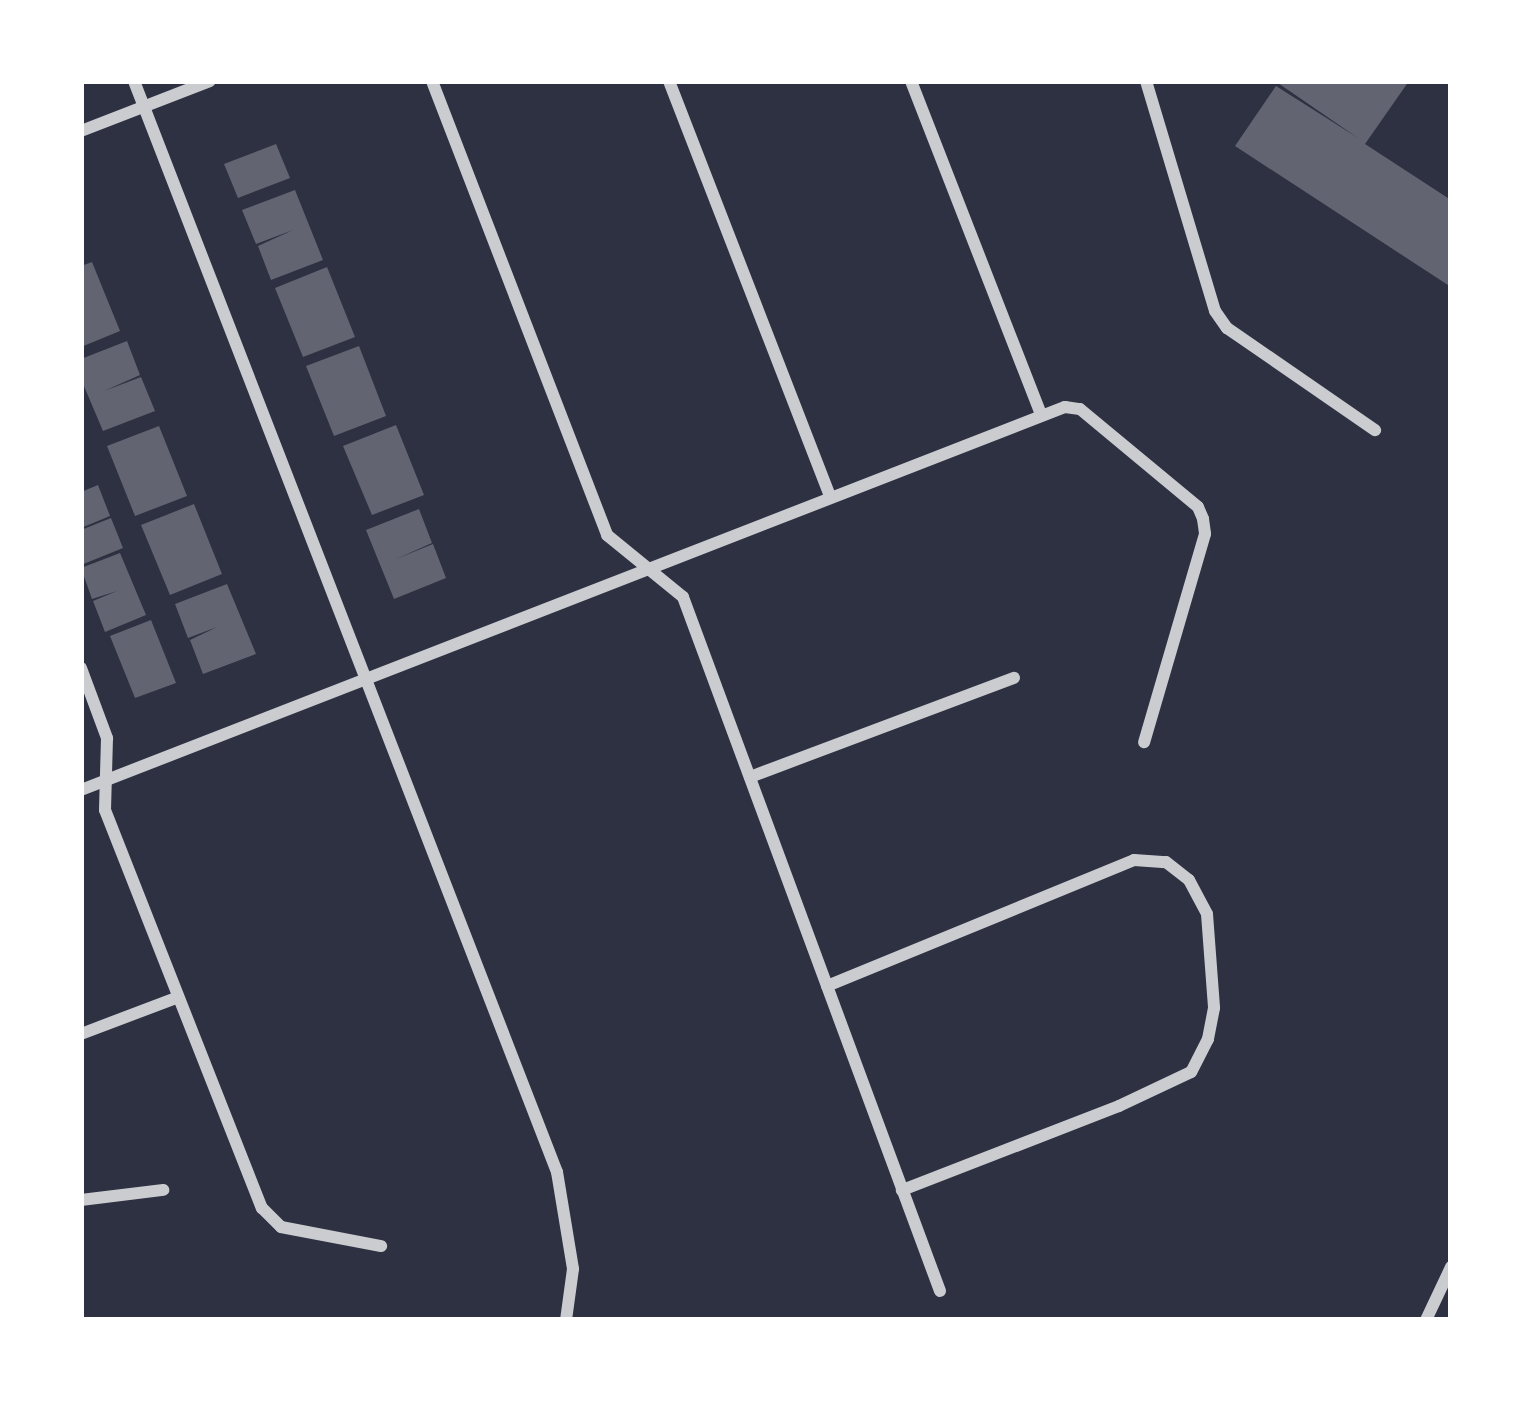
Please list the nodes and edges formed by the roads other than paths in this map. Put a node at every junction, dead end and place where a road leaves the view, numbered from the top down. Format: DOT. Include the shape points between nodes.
graph roads {
  1 [pos="134,81"];
  2 [pos="210,81"];
  3 [pos="432,81"];
  4 [pos="669,81"];
  5 [pos="911,81"];
  6 [pos="1146,81"];
  7 [pos="1165,81"];
  8 [pos="1152,97"];
  9 [pos="144,106"];
  10 [pos="81,131"];
  11 [pos="1041,415"];
  12 [pos="1375,430"];
  13 [pos="830,497"];
  14 [pos="647,572"];
  15 [pos="81,668"];
  16 [pos="1014,678"];
  17 [pos="368,680"];
  18 [pos="1144,742"];
  19 [pos="750,777"];
  20 [pos="107,781"];
  21 [pos="81,790"];
  22 [pos="827,986"];
  23 [pos="176,998"];
  24 [pos="81,1034"];
  25 [pos="163,1190"];
  26 [pos="902,1190"];
  27 [pos="81,1200"];
  28 [pos="381,1246"];
  29 [pos="1451,1268"];
  30 [pos="940,1292"];
  31 [pos="566,1320"];
  32 [pos="1426,1320"];
  1 -- 9 [label="street"];
  2 -- 9 [label="street"];
  3 -- 14 [label="street" via="607,535"];
  4 -- 13 [label="street"];
  5 -- 11 [label="street"];
  6 -- 8 [label="street"];
  7 -- 8 [label="street"];
  8 -- 12 [label="street" via="1227,328"];
  9 -- 10 [label="street"];
  9 -- 17 [label="street"];
  11 -- 13 [label="street"];
  11 -- 18 [label="street" via="1080,409 1203,519"];
  13 -- 14 [label="street"];
  14 -- 17 [label="street"];
  14 -- 19 [label="street" via="683,597"];
  15 -- 20 [label="street" via="107,738"];
  16 -- 19 [label="street"];
  17 -- 20 [label="street"];
  17 -- 31 [label="street" via="557,1172 573,1269"];
  19 -- 22 [label="street"];
  20 -- 21 [label="street"];
  20 -- 23 [label="street" via="105,810"];
  22 -- 26 [label="street"];
  22 -- 26 [label="street" via="1134,860 1166,862 1189,880 1207,914 1214,1008 1191,1072"];
  23 -- 24 [label="street"];
  23 -- 28 [label="street" via="269,1221"];
  25 -- 27 [label="street"];
  26 -- 30 [label="street"];
  29 -- 32 [label="street"];
}
